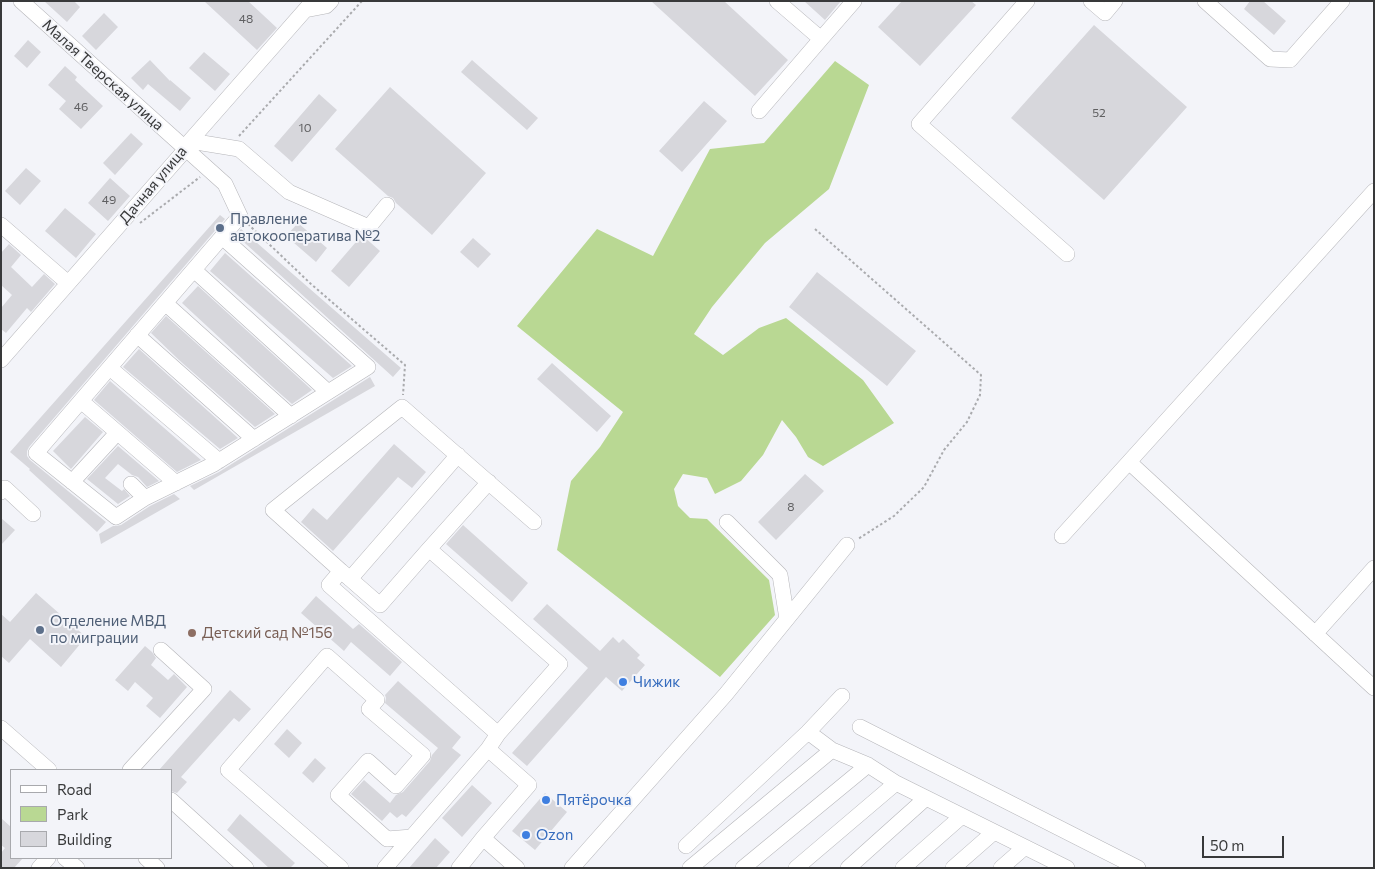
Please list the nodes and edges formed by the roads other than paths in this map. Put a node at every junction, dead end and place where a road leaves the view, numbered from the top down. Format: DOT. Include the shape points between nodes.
graph roads {
  1 [pos="21,1"];
  2 [pos="331,1"];
  3 [pos="777,1"];
  4 [pos="854,1"];
  5 [pos="1027,1"];
  6 [pos="1092,1"];
  7 [pos="1115,1"];
  8 [pos="1342,1"];
  9 [pos="1206,2"];
  10 [pos="304,4"];
  11 [pos="821,39"];
  12 [pos="759,110"];
  13 [pos="188,145"];
  14 [pos="1374,192"];
  15 [pos="387,205"];
  16 [pos="1,225"];
  17 [pos="231,227"];
  18 [pos="1067,254"];
  19 [pos="194,270"];
  20 [pos="68,284"];
  21 [pos="165,303"];
  22 [pos="137,335"];
  23 [pos="1,360"];
  24 [pos="110,368"];
  25 [pos="328,392"];
  26 [pos="81,401"];
  27 [pos="291,416"];
  28 [pos="117,432"];
  29 [pos="254,439"];
  30 [pos="458,455"];
  31 [pos="219,461"];
  32 [pos="1129,462"];
  33 [pos="72,482"];
  34 [pos="489,482"];
  35 [pos="176,483"];
  36 [pos="131,484"];
  37 [pos="1,492"];
  38 [pos="145,498"];
  39 [pos="33,514"];
  40 [pos="534,522"];
  41 [pos="727,522"];
  42 [pos="1062,536"];
  43 [pos="847,546"];
  44 [pos="429,549"];
  45 [pos="1374,568"];
  46 [pos="346,575"];
  47 [pos="787,619"];
  48 [pos="1315,634"];
  49 [pos="161,650"];
  50 [pos="1374,688"];
  51 [pos="842,696"];
  52 [pos="860,727"];
  53 [pos="1,728"];
  54 [pos="808,732"];
  55 [pos="498,734"];
  56 [pos="488,749"];
  57 [pos="832,750"];
  58 [pos="868,765"];
  59 [pos="48,769"];
  60 [pos="131,769"];
  61 [pos="896,783"];
  62 [pos="926,798"];
  63 [pos="172,801"];
  64 [pos="962,816"];
  65 [pos="994,832"];
  66 [pos="412,837"];
  67 [pos="483,838"];
  68 [pos="686,846"];
  69 [pos="1025,847"];
  70 [pos="67,859"];
  71 [pos="147,859"];
  72 [pos="1062,867"];
  73 [pos="77,868"];
  74 [pos="157,868"];
  75 [pos="246,868"];
  76 [pos="341,868"];
  77 [pos="385,868"];
  78 [pos="459,868"];
  79 [pos="517,868"];
  80 [pos="572,868"];
  81 [pos="690,868"];
  82 [pos="743,868"];
  83 [pos="796,868"];
  84 [pos="848,868"];
  85 [pos="903,868"];
  86 [pos="953,868"];
  87 [pos="1002,868"];
  88 [pos="1138,868"];
  1 -- 13 [label="street, Малая Тверская улица"];
  2 -- 10 [label="street, Дачная улица" via="326,6"];
  3 -- 11 [label="street"];
  4 -- 11 [label="street"];
  5 -- 18 [label="street" via="919,124"];
  6 -- 7 [label="street" via="1105,13"];
  8 -- 9 [label="street" via="1290,60 1270,59"];
  10 -- 13 [label="street, Дачная улица"];
  11 -- 12 [label="street"];
  13 -- 15 [label="street" via="239,149 289,192 368,227"];
  13 -- 17 [label="street, Малая Тверская улица" via="225,184"];
  13 -- 20 [label="street, Дачная улица"];
  14 -- 32 [label="street"];
  16 -- 20 [label="street"];
  17 -- 19 [label="street"];
  17 -- 25 [label="street" via="368,367"];
  19 -- 21 [label="street"];
  19 -- 25 [label="street"];
  20 -- 23 [label="street, Дачная улица"];
  21 -- 22 [label="street"];
  21 -- 27 [label="street"];
  22 -- 24 [label="street"];
  22 -- 29 [label="street"];
  24 -- 26 [label="street"];
  24 -- 31 [label="street"];
  25 -- 27 [label="street"];
  26 -- 28 [label="street"];
  26 -- 33 [label="street" via="36,453"];
  27 -- 29 [label="street"];
  28 -- 33 [label="street"];
  28 -- 35 [label="street"];
  29 -- 31 [label="street"];
  30 -- 34 [label="street"];
  30 -- 46 [label="street"];
  30 -- 46 [label="street" via="402,407 273,510"];
  31 -- 35 [label="street"];
  32 -- 42 [label="street"];
  32 -- 48 [label="street"];
  33 -- 38 [label="street" via="116,517"];
  34 -- 40 [label="street"];
  34 -- 44 [label="street"];
  35 -- 38 [label="street"];
  36 -- 38 [label="street"];
  37 -- 39 [label="street" via="5,488"];
  41 -- 47 [label="street" via="780,575"];
  43 -- 47 [label="street"];
  44 -- 46 [label="street" via="380,605"];
  44 -- 55 [label="street" via="560,664"];
  45 -- 48 [label="street"];
  46 -- 55 [label="street" via="329,586"];
  47 -- 80 [label="street" via="726,694"];
  48 -- 50 [label="street"];
  49 -- 60 [label="street" via="204,689"];
  51 -- 54 [label="street"];
  52 -- 88 [label="street"];
  53 -- 59 [label="street"];
  54 -- 57 [label="street"];
  54 -- 68 [label="street"];
  55 -- 56 [label="street"];
  56 -- 66 [label="street"];
  56 -- 67 [label="street" via="529,785"];
  57 -- 58 [label="street"];
  57 -- 81 [label="street"];
  58 -- 61 [label="street"];
  58 -- 82 [label="street"];
  61 -- 62 [label="street"];
  61 -- 83 [label="street"];
  62 -- 64 [label="street"];
  62 -- 84 [label="street"];
  63 -- 75 [label="street"];
  64 -- 65 [label="street"];
  64 -- 85 [label="street"];
  65 -- 69 [label="street"];
  65 -- 86 [label="street"];
  66 -- 76 [label="street" via="387,839 338,795 368,761 396,786 423,756 370,709 377,700 327,656 228,770"];
  66 -- 77 [label="street"];
  67 -- 78 [label="street"];
  67 -- 79 [label="street"];
  69 -- 72 [label="street"];
  69 -- 87 [label="street"];
  70 -- 73 [label="street"];
  71 -- 74 [label="street"];
}
